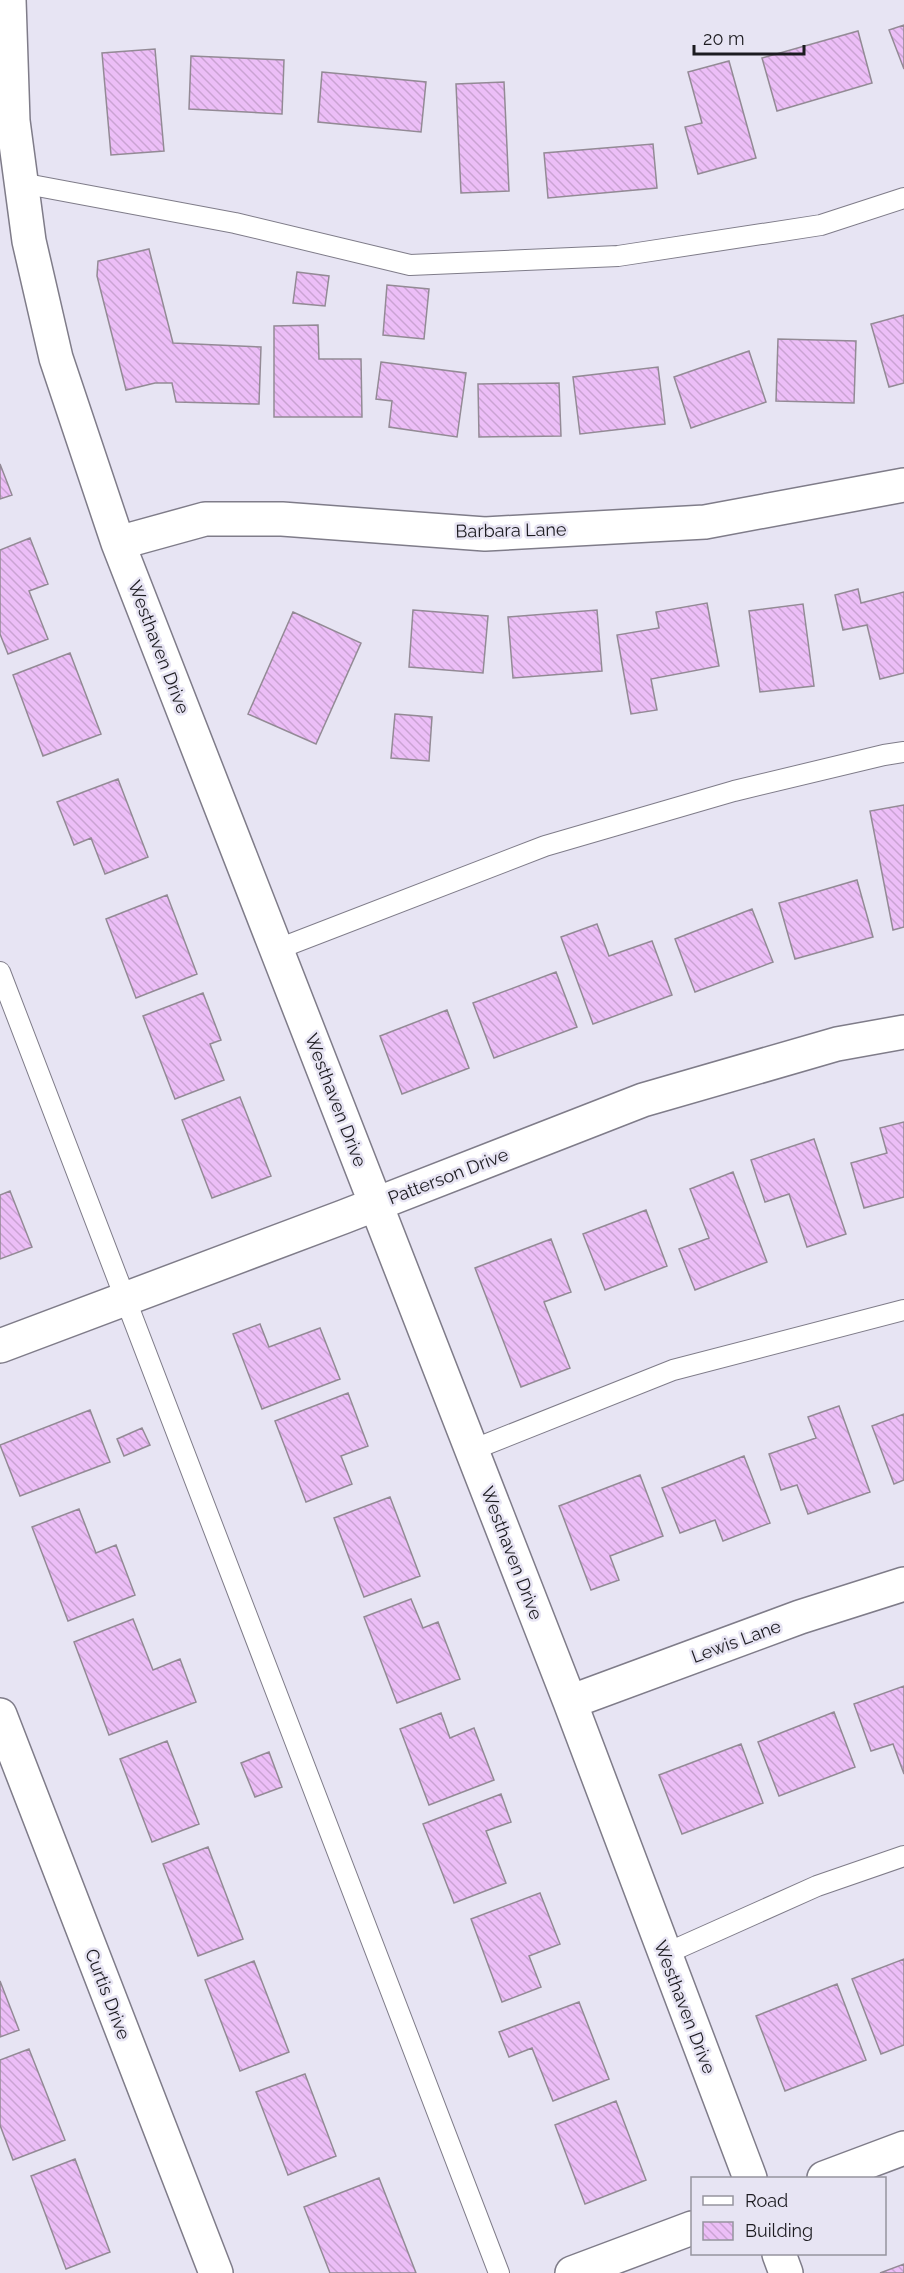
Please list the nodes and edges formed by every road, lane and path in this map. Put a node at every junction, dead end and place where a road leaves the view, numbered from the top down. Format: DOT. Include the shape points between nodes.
graph roads {
  1 [pos="9,0"];
  2 [pos="21,183"];
  3 [pos="904,198"];
  4 [pos="904,485"];
  5 [pos="118,543"];
  6 [pos="904,752"];
  7 [pos="278,949"];
  8 [pos="0,972"];
  9 [pos="904,1032"];
  10 [pos="377,1204"];
  11 [pos="126,1299"];
  12 [pos="904,1310"];
  13 [pos="0,1346"];
  14 [pos="472,1449"];
  15 [pos="904,1584"];
  16 [pos="570,1702"];
  17 [pos="0,1715"];
  18 [pos="904,1856"];
  19 [pos="665,1954"];
  20 [pos="904,2148"];
  21 [pos="750,2177"];
  22 [pos="827,2177"];
  23 [pos="691,2229"];
  24 [pos="780,2255"];
  25 [pos="216,2273"];
  26 [pos="499,2273"];
  27 [pos="572,2273"];
  28 [pos="786,2273"];
  1 -- 2 [label="street, Westhaven Drive" via="13,122"];
  2 -- 3 [label="lane" via="235,223 410,265 618,256 821,225"];
  2 -- 5 [label="street, Westhaven Drive" via="29,241 56,358"];
  4 -- 5 [label="street, Barbara Lane" via="705,522 485,534 282,519 205,519"];
  5 -- 7 [label="street, Westhaven Drive"];
  6 -- 7 [label="lane" via="734,791 546,846"];
  7 -- 10 [label="street, Westhaven Drive"];
  8 -- 11 [label="lane"];
  9 -- 10 [label="street, Patterson Drive" via="837,1044 643,1100"];
  10 -- 11 [label="street, Patterson Drive"];
  10 -- 14 [label="street, Westhaven Drive"];
  11 -- 13 [label="street, Patterson Drive"];
  11 -- 26 [label="lane"];
  12 -- 14 [label="lane" via="673,1370"];
  14 -- 16 [label="street, Westhaven Drive"];
  15 -- 16 [label="street, Lewis Lane" via="800,1617"];
  16 -- 19 [label="street, Westhaven Drive"];
  17 -- 25 [label="street, Curtis Drive"];
  18 -- 19 [label="lane" via="817,1886"];
  19 -- 21 [label="street, Westhaven Drive"];
  20 -- 22 [label="street"];
  23 -- 27 [label="street"];
  24 -- 28 [label="street"];
}
